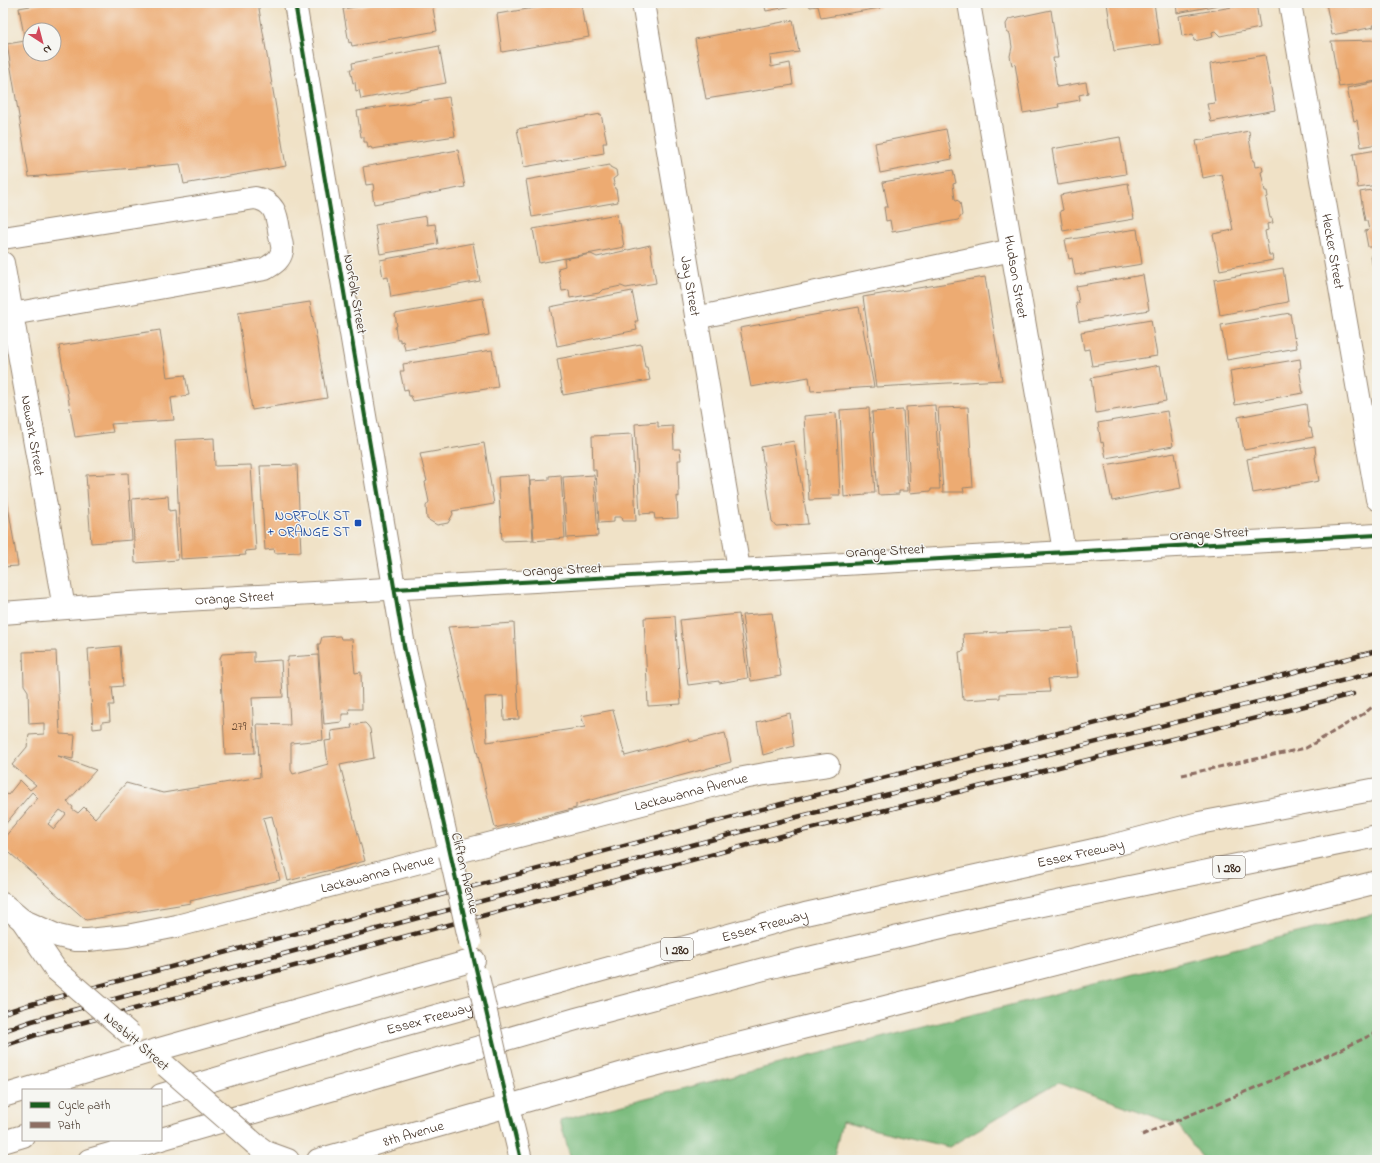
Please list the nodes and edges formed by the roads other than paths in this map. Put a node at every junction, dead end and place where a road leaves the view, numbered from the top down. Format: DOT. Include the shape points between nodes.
graph roads {
  1 [pos="295,3"];
  2 [pos="643,3"];
  3 [pos="969,3"];
  4 [pos="1290,3"];
  5 [pos="3,238"];
  6 [pos="1012,250"];
  7 [pos="3,263"];
  8 [pos="12,314"];
  9 [pos="696,318"];
  10 [pos="1377,498"];
  11 [pos="1377,535"];
  12 [pos="1064,551"];
  13 [pos="739,569"];
  14 [pos="395,589"];
  15 [pos="64,608"];
  16 [pos="3,613"];
  17 [pos="828,765"];
  18 [pos="1377,789"];
  19 [pos="1377,836"];
  20 [pos="450,854"];
  21 [pos="1377,882"];
  22 [pos="3,904"];
  23 [pos="22,920"];
  24 [pos="474,960"];
  25 [pos="149,1052"];
  26 [pos="26,1089"];
  27 [pos="22,1090"];
  28 [pos="162,1095"];
  29 [pos="3,1096"];
  30 [pos="508,1106"];
  31 [pos="22,1136"];
  32 [pos="162,1139"];
  33 [pos="155,1141"];
  34 [pos="3,1142"];
  35 [pos="89,1160"];
  36 [pos="288,1160"];
  37 [pos="318,1160"];
  38 [pos="521,1160"];
  1 -- 14 [label="main road, Norfolk Street"];
  2 -- 9 [label="main road, Jay Street"];
  3 -- 6 [label="main road, Hudson Street"];
  4 -- 10 [label="main road, Hecker Street"];
  5 -- 8 [label="main road" via="255,198 263,199 274,210 282,251 277,262 266,269"];
  6 -- 9 [label="main road"];
  6 -- 12 [label="main road, Hudson Street"];
  7 -- 8 [label="main road, Newark Street"];
  8 -- 15 [label="main road, Newark Street"];
  9 -- 13 [label="main road, Jay Street"];
  11 -- 12 [label="main road, Orange Street"];
  12 -- 13 [label="main road, Orange Street"];
  13 -- 14 [label="main road, Orange Street"];
  14 -- 15 [label="main road, Orange Street"];
  14 -- 20 [label="main road, Clifton Avenue" via="404,646"];
  15 -- 16 [label="main road, Orange Street"];
  17 -- 20 [label="main road, Lackawanna Avenue" via="738,779"];
  18 -- 28 [label="main road, Essex Freeway / I 280" via="1199,823 1107,847 805,914"];
  19 -- 32 [label="main road, I 280" via="980,918 779,965 576,1019"];
  20 -- 23 [label="main road, Lackawanna Avenue" via="177,926 127,936 75,940 58,936"];
  20 -- 24 [label="main road, Clifton Avenue, bridge"];
  21 -- 30 [label="main road, 8th Avenue" via="634,1070"];
  22 -- 23 [label="main road, Nesbitt Street"];
  23 -- 25 [label="main road, Nesbitt Street, bridge" via="56,970"];
  24 -- 25 [label="main road"];
  24 -- 30 [label="main road, Clifton Avenue, bridge"];
  25 -- 26 [label="main road"];
  25 -- 36 [label="main road, Nesbitt Street, bridge" via="255,1144 266,1152"];
  27 -- 29 [label="main road"];
  30 -- 37 [label="main road, 8th Avenue"];
  30 -- 38 [label="main road, Clifton Avenue"];
  31 -- 34 [label="main road"];
  33 -- 35 [label="main road"];
}
